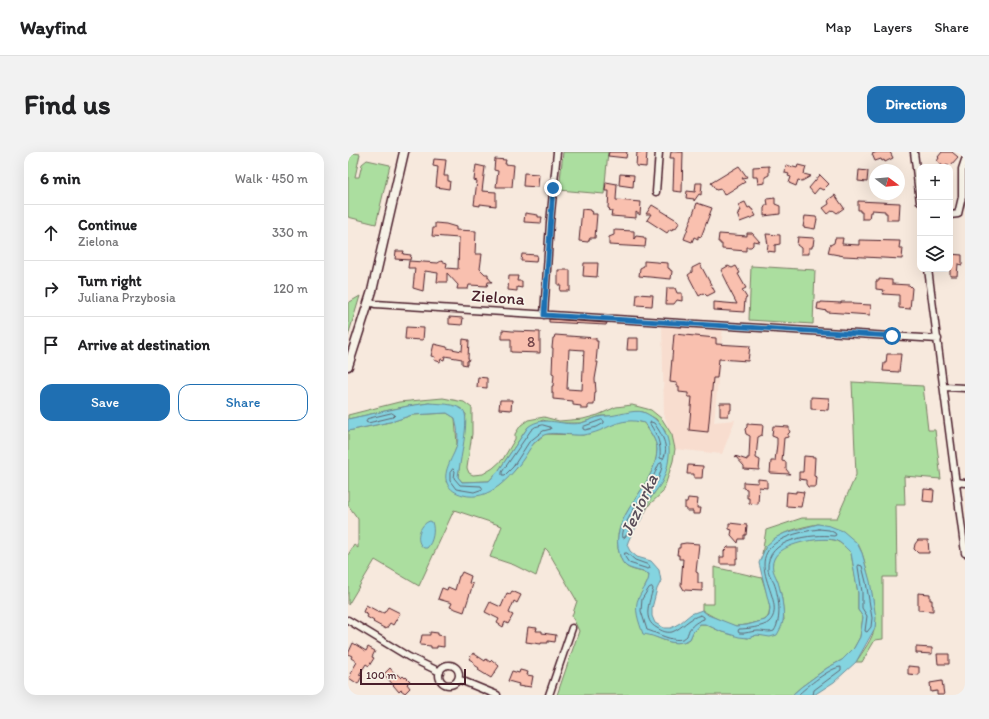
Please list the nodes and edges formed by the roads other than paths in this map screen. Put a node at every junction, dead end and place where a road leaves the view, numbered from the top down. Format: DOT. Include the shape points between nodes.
graph roads {
  1 [pos="404,152"];
  2 [pos="557,152"];
  3 [pos="659,152"];
  4 [pos="914,152"];
  5 [pos="965,160"];
  6 [pos="656,192"];
  7 [pos="920,200"];
  8 [pos="953,214"];
  9 [pos="958,214"];
  10 [pos="965,218"];
  11 [pos="928,272"];
  12 [pos="369,302"];
  13 [pos="543,315"];
  14 [pos="938,339"];
  15 [pos="348,366"];
  16 [pos="944,387"];
  17 [pos="965,388"];
  18 [pos="956,482"];
  19 [pos="965,483"];
  20 [pos="965,553"];
  21 [pos="348,620"];
  22 [pos="572,628"];
  23 [pos="440,672"];
  24 [pos="458,679"];
  25 [pos="496,695"];
  26 [pos="549,695"];
  1 -- 12 [label="street"];
  2 -- 13 [label="street"];
  3 -- 6 [label="street"];
  4 -- 7 [label="street"];
  5 -- 9 [label="street"];
  8 -- 9 [label="street"];
  9 -- 10 [label="street"];
  11 -- 14 [label="street"];
  12 -- 13 [label="street, Zielona"];
  12 -- 15 [label="street"];
  13 -- 14 [label="street, Zielona"];
  14 -- 16 [label="street"];
  16 -- 17 [label="street"];
  16 -- 18 [label="street"];
  18 -- 19 [label="street"];
  18 -- 20 [label="street"];
  21 -- 23 [label="street" via="409,657"];
  22 -- 26 [label="street"];
  23 -- 24 [label="street" via="439,678 445,685 452,685"];
  23 -- 24 [label="street" via="444,666 452,666 459,672"];
  24 -- 25 [label="street"];
}
